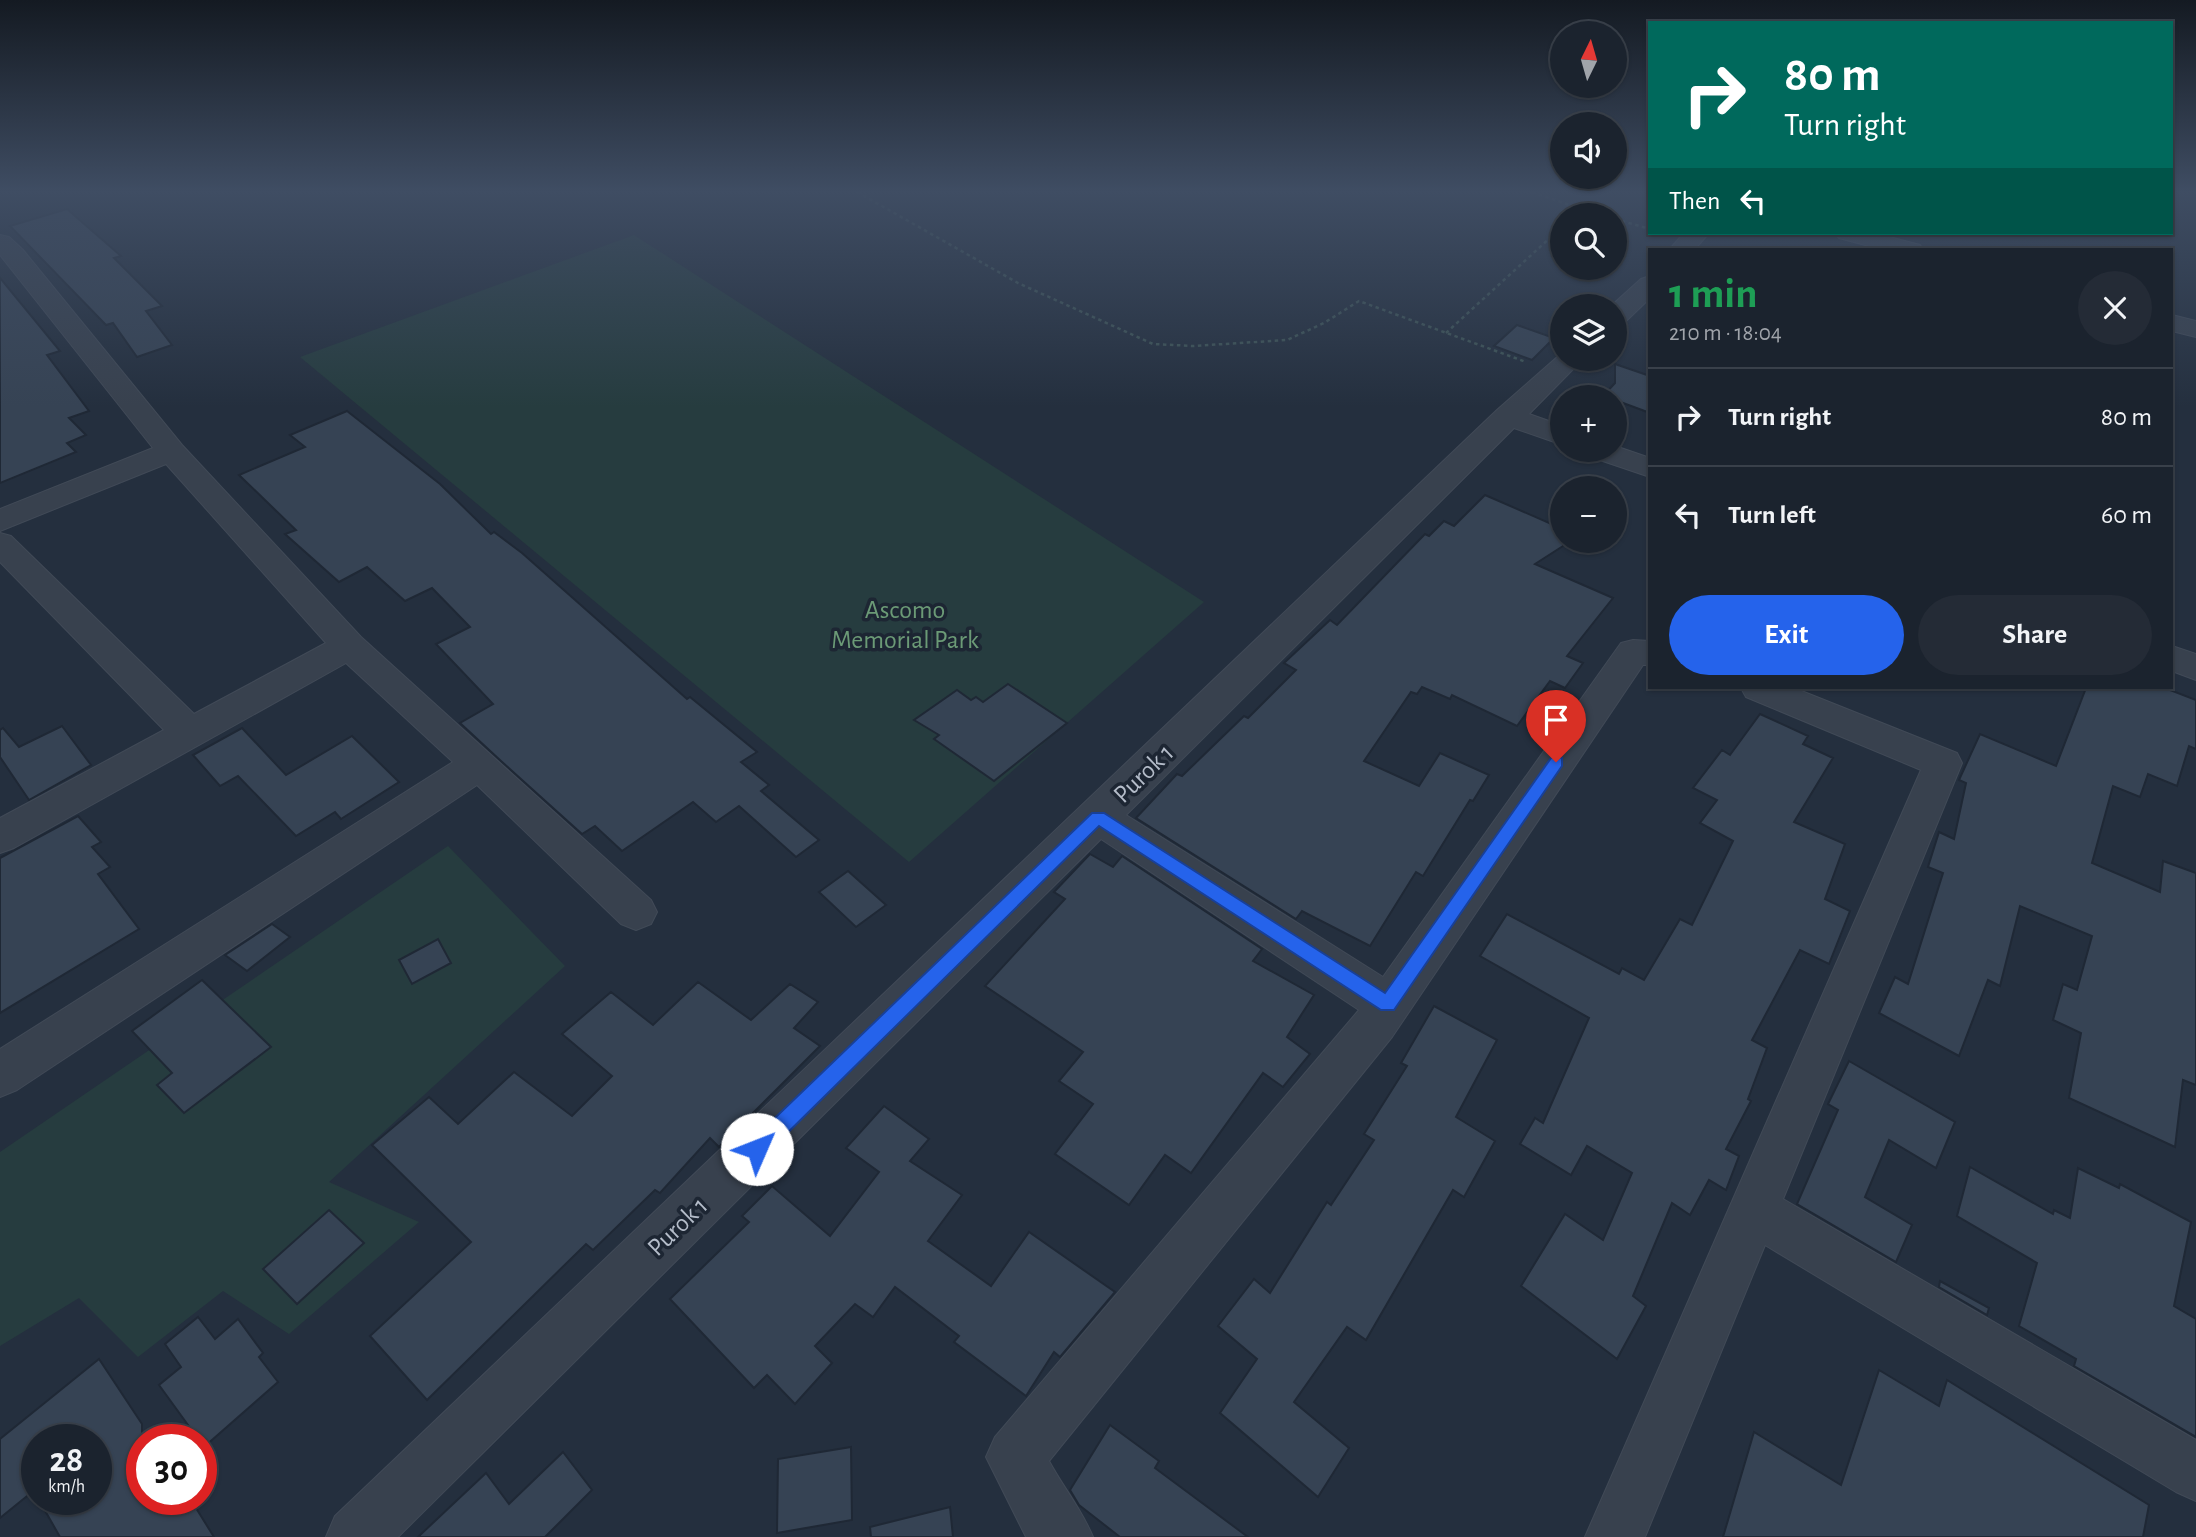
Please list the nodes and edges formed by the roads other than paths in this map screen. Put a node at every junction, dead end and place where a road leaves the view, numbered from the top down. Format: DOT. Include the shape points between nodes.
graph roads {
  1 [pos="14,264"];
  2 [pos="1648,286"];
  3 [pos="1627,306"];
  4 [pos="2173,323"];
  5 [pos="2196,329"];
  6 [pos="1556,371"];
  7 [pos="1507,416"];
  8 [pos="1550,431"];
  9 [pos="171,451"];
  10 [pos="1627,460"];
  11 [pos="1648,467"];
  12 [pos="0,521"];
  13 [pos="0,543"];
  14 [pos="349,646"];
  15 [pos="1648,653"];
  16 [pos="2173,658"];
  17 [pos="2196,667"];
  18 [pos="1761,689"];
  19 [pos="190,733"];
  20 [pos="479,764"];
  21 [pos="1098,817"];
  22 [pos="0,836"];
  23 [pos="636,912"];
  24 [pos="1388,1004"];
  25 [pos="0,1075"];
  26 [pos="1754,1210"];
  27 [pos="2196,1472"];
  28 [pos="356,1537"];
  29 [pos="1063,1537"];
  30 [pos="1615,1537"];
  1 -- 9 [label="street"];
  2 -- 3 [label="street"];
  4 -- 5 [label="street"];
  6 -- 7 [label="street, Purok 1"];
  7 -- 8 [label="street"];
  7 -- 21 [label="street, Purok 1"];
  9 -- 12 [label="street"];
  9 -- 14 [label="street"];
  10 -- 11 [label="street"];
  13 -- 19 [label="street"];
  14 -- 19 [label="street"];
  14 -- 20 [label="street"];
  15 -- 24 [label="street" via="1633,652"];
  16 -- 17 [label="street"];
  18 -- 26 [label="street" via="1943,763"];
  19 -- 22 [label="street"];
  20 -- 23 [label="street"];
  20 -- 25 [label="street"];
  21 -- 24 [label="street"];
  21 -- 28 [label="street, Purok 1"];
  24 -- 29 [label="street" via="1015,1457 1054,1529"];
  26 -- 27 [label="street"];
  26 -- 30 [label="street"];
}
